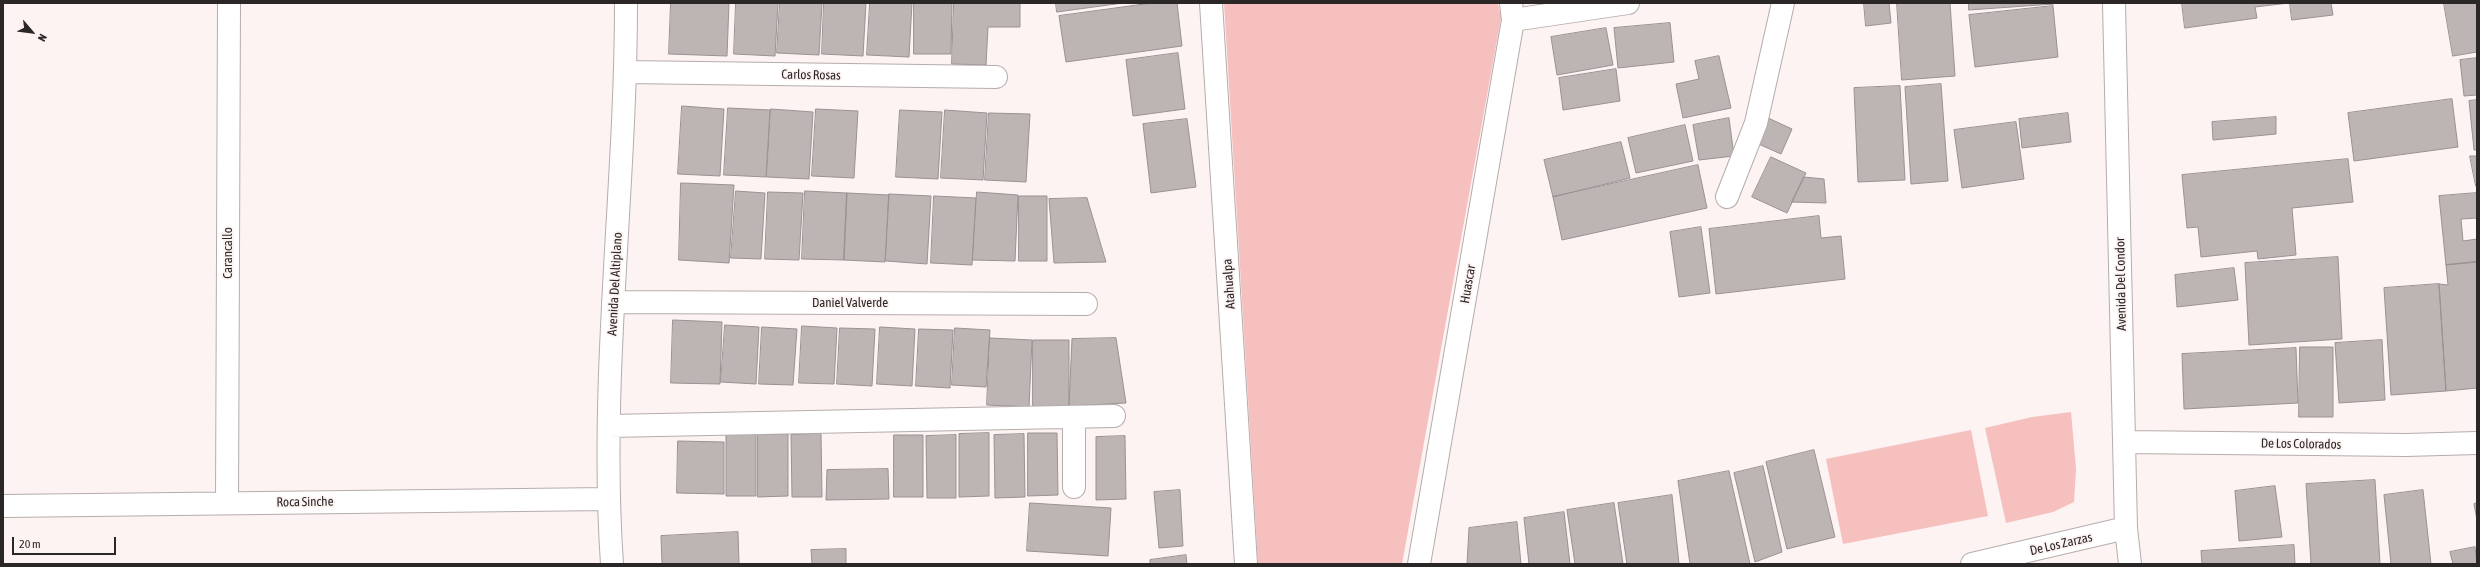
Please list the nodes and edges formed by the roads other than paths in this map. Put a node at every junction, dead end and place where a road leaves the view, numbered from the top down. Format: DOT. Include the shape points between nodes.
graph roads {
  1 [pos="229,3"];
  2 [pos="626,3"];
  3 [pos="1211,3"];
  4 [pos="1628,3"];
  5 [pos="1783,3"];
  6 [pos="2114,3"];
  7 [pos="1512,12"];
  8 [pos="626,72"];
  9 [pos="996,77"];
  10 [pos="1727,197"];
  11 [pos="613,302"];
  12 [pos="1086,304"];
  13 [pos="1114,416"];
  14 [pos="1074,418"];
  15 [pos="609,426"];
  16 [pos="2125,442"];
  17 [pos="2477,443"];
  18 [pos="1074,487"];
  19 [pos="607,499"];
  20 [pos="227,503"];
  21 [pos="3,506"];
  22 [pos="2126,528"];
  23 [pos="612,564"];
  24 [pos="1246,564"];
  25 [pos="1419,564"];
  26 [pos="1972,564"];
  27 [pos="2130,564"];
  1 -- 20 [label="street, Carancallo"];
  2 -- 8 [label="street, Avenida Del Altiplano"];
  3 -- 24 [label="street, Atahualpa"];
  4 -- 7 [label="street"];
  5 -- 10 [label="street" via="1756,123"];
  6 -- 16 [label="street, Avenida Del Condor"];
  7 -- 25 [label="street, Huascar"];
  8 -- 9 [label="street, Carlos Rosas"];
  8 -- 11 [label="street, Avenida Del Altiplano"];
  11 -- 12 [label="street, Daniel Valverde"];
  11 -- 15 [label="street, Avenida Del Altiplano"];
  13 -- 14 [label="street"];
  14 -- 15 [label="street"];
  14 -- 18 [label="street"];
  15 -- 19 [label="street, Avenida Del Altiplano"];
  16 -- 17 [label="street, De Los Colorados" via="2406,445"];
  16 -- 22 [label="street, Avenida Del Condor"];
  19 -- 20 [label="street, Roca Sinche"];
  19 -- 23 [label="street, Avenida Del Altiplano"];
  20 -- 21 [label="street, Roca Sinche"];
  22 -- 26 [label="street, De Los Zarzas"];
  22 -- 27 [label="street, Avenida Del Condor"];
}
